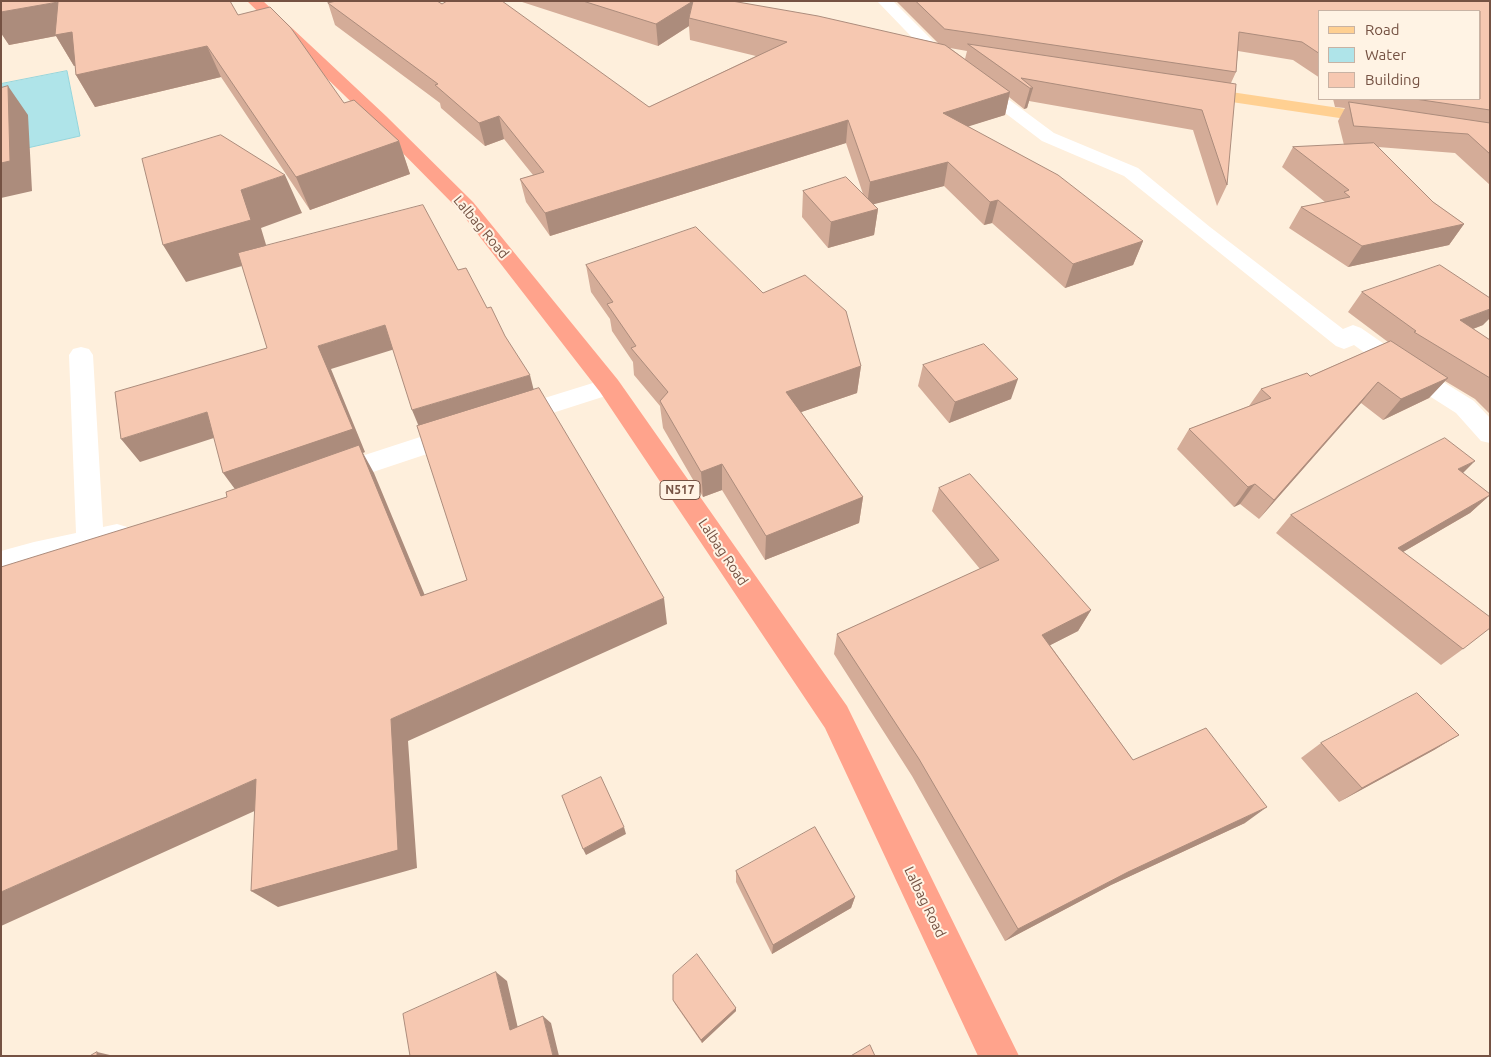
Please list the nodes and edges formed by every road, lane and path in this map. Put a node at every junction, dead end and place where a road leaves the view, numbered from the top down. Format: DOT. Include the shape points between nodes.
graph roads {
  1 [pos="254,1"];
  2 [pos="884,1"];
  3 [pos="907,48"];
  4 [pos="936,53"];
  5 [pos="965,57"];
  6 [pos="1178,89"];
  7 [pos="1392,121"];
  8 [pos="81,355"];
  9 [pos="609,386"];
  10 [pos="1490,434"];
  11 [pos="308,485"];
  12 [pos="136,531"];
  13 [pos="90,541"];
  14 [pos="1,563"];
  15 [pos="999,1056"];
  1 -- 9 [label="highway, Lalbag Road / N517" via="466,206"];
  2 -- 4 [label="street"];
  3 -- 4 [label="main road"];
  4 -- 5 [label="main road"];
  4 -- 10 [label="street" via="1048,137 1131,172 1344,341 1353,333 1465,407"];
  6 -- 7 [label="main road"];
  8 -- 13 [label="street"];
  9 -- 11 [label="street" via="388,456"];
  9 -- 15 [label="highway, Lalbag Road / N517" via="836,717"];
  12 -- 13 [label="street"];
  13 -- 14 [label="street"];
}
